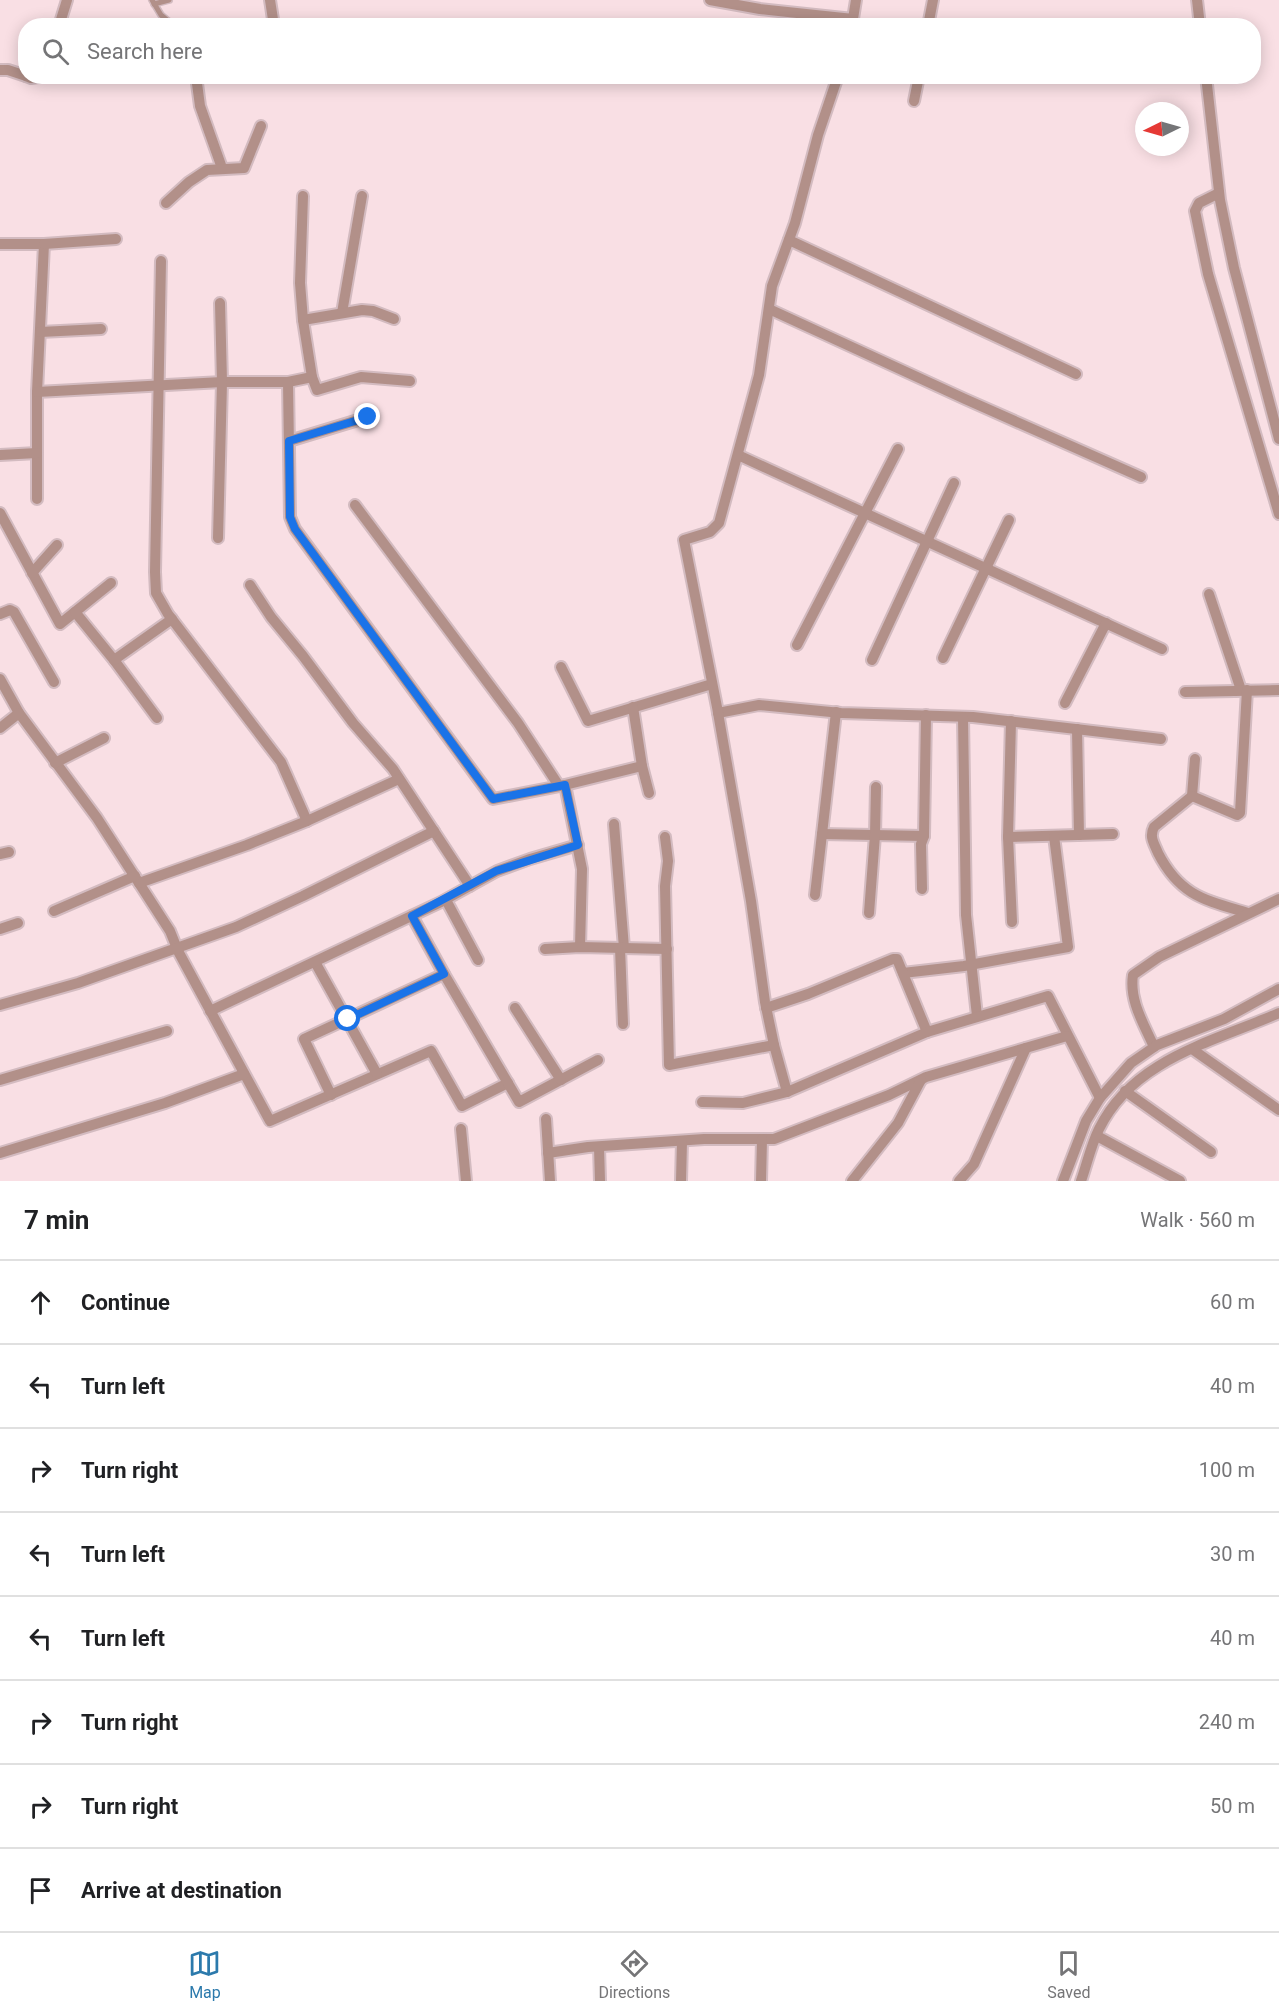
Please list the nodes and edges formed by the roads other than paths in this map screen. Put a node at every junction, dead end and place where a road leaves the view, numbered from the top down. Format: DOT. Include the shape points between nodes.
graph roads {
  1 [pos="67,0"];
  2 [pos="169,0"];
  3 [pos="270,0"];
  4 [pos="710,0"];
  5 [pos="856,0"];
  6 [pos="933,0"];
  7 [pos="1197,0"];
  8 [pos="153,2"];
  9 [pos="733,3"];
  10 [pos="61,18"];
  11 [pos="165,18"];
  12 [pos="273,18"];
  13 [pos="828,18"];
  14 [pos="854,18"];
  15 [pos="930,18"];
  16 [pos="1199,18"];
  17 [pos="0,70"];
  18 [pos="18,73"];
  19 [pos="197,84"];
  20 [pos="835,84"];
  21 [pos="917,84"];
  22 [pos="1207,84"];
  23 [pos="914,101"];
  24 [pos="261,126"];
  25 [pos="222,168"];
  26 [pos="1219,193"];
  27 [pos="303,196"];
  28 [pos="362,196"];
  29 [pos="166,203"];
  30 [pos="116,239"];
  31 [pos="789,240"];
  32 [pos="0,244"];
  33 [pos="44,244"];
  34 [pos="161,261"];
  35 [pos="220,303"];
  36 [pos="769,309"];
  37 [pos="342,314"];
  38 [pos="394,319"];
  39 [pos="303,320"];
  40 [pos="101,328"];
  41 [pos="40,332"];
  42 [pos="1076,374"];
  43 [pos="312,377"];
  44 [pos="410,381"];
  45 [pos="222,382"];
  46 [pos="288,382"];
  47 [pos="158,385"];
  48 [pos="37,392"];
  49 [pos="368,417"];
  50 [pos="1279,439"];
  51 [pos="289,441"];
  52 [pos="898,449"];
  53 [pos="37,453"];
  54 [pos="0,455"];
  55 [pos="738,455"];
  56 [pos="1142,477"];
  57 [pos="954,483"];
  58 [pos="37,499"];
  59 [pos="355,505"];
  60 [pos="866,512"];
  61 [pos="0,513"];
  62 [pos="1279,514"];
  63 [pos="1009,520"];
  64 [pos="218,538"];
  65 [pos="928,540"];
  66 [pos="57,545"];
  67 [pos="986,567"];
  68 [pos="32,573"];
  69 [pos="111,583"];
  70 [pos="250,585"];
  71 [pos="1209,594"];
  72 [pos="75,612"];
  73 [pos="0,614"];
  74 [pos="172,619"];
  75 [pos="1106,623"];
  76 [pos="797,645"];
  77 [pos="1162,649"];
  78 [pos="943,658"];
  79 [pos="114,660"];
  80 [pos="872,660"];
  81 [pos="561,667"];
  82 [pos="0,679"];
  83 [pos="54,682"];
  84 [pos="712,684"];
  85 [pos="1244,690"];
  86 [pos="1279,690"];
  87 [pos="1185,692"];
  88 [pos="1065,703"];
  89 [pos="633,707"];
  90 [pos="836,712"];
  91 [pos="19,713"];
  92 [pos="718,713"];
  93 [pos="926,715"];
  94 [pos="963,717"];
  95 [pos="157,718"];
  96 [pos="1011,721"];
  97 [pos="0,728"];
  98 [pos="1077,729"];
  99 [pos="104,738"];
  100 [pos="1161,739"];
  101 [pos="1195,759"];
  102 [pos="55,763"];
  103 [pos="642,766"];
  104 [pos="399,779"];
  105 [pos="562,786"];
  106 [pos="876,788"];
  107 [pos="649,793"];
  108 [pos="1192,796"];
  109 [pos="307,821"];
  110 [pos="614,824"];
  111 [pos="434,831"];
  112 [pos="822,834"];
  113 [pos="1113,834"];
  114 [pos="875,835"];
  115 [pos="1079,835"];
  116 [pos="924,836"];
  117 [pos="1054,836"];
  118 [pos="665,837"];
  119 [pos="1008,837"];
  120 [pos="578,845"];
  121 [pos="137,879"];
  122 [pos="470,886"];
  123 [pos="922,889"];
  124 [pos="815,895"];
  125 [pos="1279,899"];
  126 [pos="446,900"];
  127 [pos="54,911"];
  128 [pos="869,913"];
  129 [pos="1248,913"];
  130 [pos="412,916"];
  131 [pos="1012,922"];
  132 [pos="18,923"];
  133 [pos="0,929"];
  134 [pos="176,947"];
  135 [pos="580,947"];
  136 [pos="622,948"];
  137 [pos="667,949"];
  138 [pos="545,950"];
  139 [pos="478,960"];
  140 [pos="315,962"];
  141 [pos="971,965"];
  142 [pos="903,973"];
  143 [pos="444,974"];
  144 [pos="1279,989"];
  145 [pos="0,1005"];
  146 [pos="515,1008"];
  147 [pos="766,1008"];
  148 [pos="210,1011"];
  149 [pos="1279,1014"];
  150 [pos="977,1016"];
  151 [pos="348,1019"];
  152 [pos="623,1024"];
  153 [pos="167,1031"];
  154 [pos="927,1032"];
  155 [pos="1067,1036"];
  156 [pos="774,1045"];
  157 [pos="1154,1047"];
  158 [pos="1026,1048"];
  159 [pos="1192,1049"];
  160 [pos="598,1060"];
  161 [pos="244,1074"];
  162 [pos="377,1074"];
  163 [pos="922,1079"];
  164 [pos="0,1080"];
  165 [pos="561,1080"];
  166 [pos="508,1083"];
  167 [pos="1125,1091"];
  168 [pos="787,1092"];
  169 [pos="331,1095"];
  170 [pos="1100,1098"];
  171 [pos="702,1102"];
  172 [pos="1279,1110"];
  173 [pos="546,1119"];
  174 [pos="461,1129"];
  175 [pos="1096,1136"];
  176 [pos="762,1139"];
  177 [pos="682,1141"];
  178 [pos="598,1147"];
  179 [pos="1211,1152"];
  180 [pos="548,1153"];
  181 [pos="0,1154"];
  182 [pos="1173,1179"];
  183 [pos="466,1181"];
  184 [pos="550,1181"];
  185 [pos="600,1181"];
  186 [pos="681,1181"];
  187 [pos="761,1181"];
  188 [pos="852,1181"];
  189 [pos="959,1181"];
  190 [pos="1063,1181"];
  191 [pos="1081,1181"];
  1 -- 10 [label="street"];
  2 -- 8 [label="lane"];
  3 -- 12 [label="street"];
  4 -- 9 [label="street"];
  5 -- 14 [label="street"];
  6 -- 15 [label="street"];
  7 -- 16 [label="street"];
  8 -- 11 [label="lane"];
  9 -- 13 [label="street"];
  17 -- 18 [label="street"];
  19 -- 25 [label="street" via="200,106"];
  20 -- 31 [label="street"];
  21 -- 23 [label="street"];
  22 -- 26 [label="street"];
  24 -- 25 [label="street" via="244,168"];
  25 -- 29 [label="street" via="200,174"];
  26 -- 50 [label="street" via="1234,268"];
  26 -- 62 [label="street" via="1199,203 1195,211 1208,274"];
  27 -- 39 [label="street"];
  28 -- 37 [label="street"];
  30 -- 33 [label="street"];
  31 -- 36 [label="street" via="772,286"];
  31 -- 42 [label="street"];
  32 -- 33 [label="street"];
  33 -- 41 [label="street"];
  34 -- 47 [label="street"];
  35 -- 45 [label="street"];
  36 -- 55 [label="street" via="759,375"];
  36 -- 56 [label="street"];
  37 -- 38 [label="street" via="373,311"];
  37 -- 39 [label="street"];
  39 -- 43 [label="street"];
  40 -- 41 [label="street"];
  41 -- 48 [label="street"];
  43 -- 44 [label="street" via="317,390 361,377"];
  43 -- 46 [label="street"];
  45 -- 46 [label="street"];
  45 -- 47 [label="street"];
  45 -- 64 [label="street"];
  46 -- 51 [label="street"];
  47 -- 48 [label="street"];
  47 -- 74 [label="street" via="155,583 156,593"];
  48 -- 53 [label="street"];
  49 -- 51 [label="street"];
  51 -- 105 [label="street" via="290,517 295,529 493,799"];
  52 -- 60 [label="street"];
  53 -- 54 [label="street"];
  53 -- 58 [label="street"];
  55 -- 60 [label="street"];
  55 -- 84 [label="street" via="719,523 710,532 684,540"];
  57 -- 65 [label="street"];
  59 -- 105 [label="street"];
  60 -- 65 [label="street"];
  60 -- 76 [label="street"];
  61 -- 68 [label="street"];
  63 -- 67 [label="street"];
  65 -- 67 [label="street"];
  65 -- 80 [label="street"];
  66 -- 68 [label="street"];
  67 -- 75 [label="street"];
  67 -- 78 [label="street"];
  68 -- 72 [label="street" via="60,624"];
  69 -- 72 [label="street"];
  70 -- 104 [label="street"];
  71 -- 85 [label="street"];
  72 -- 79 [label="street"];
  73 -- 83 [label="street" via="14,612"];
  74 -- 79 [label="street"];
  74 -- 109 [label="street" via="280,762"];
  75 -- 77 [label="street"];
  75 -- 88 [label="street"];
  79 -- 95 [label="street"];
  81 -- 89 [label="street" via="588,721"];
  82 -- 91 [label="street"];
  84 -- 89 [label="street"];
  84 -- 92 [label="street"];
  85 -- 86 [label="street"];
  85 -- 87 [label="street"];
  85 -- 108 [label="street" via="1239,813"];
  89 -- 103 [label="street"];
  90 -- 92 [label="street" via="759,705"];
  90 -- 93 [label="street"];
  90 -- 112 [label="street"];
  91 -- 97 [label="street"];
  91 -- 102 [label="street"];
  92 -- 147 [label="street" via="752,901"];
  93 -- 94 [label="street"];
  93 -- 116 [label="street"];
  94 -- 96 [label="street"];
  94 -- 141 [label="street" via="966,915"];
  96 -- 98 [label="street"];
  96 -- 119 [label="street"];
  98 -- 100 [label="street"];
  98 -- 115 [label="street"];
  99 -- 102 [label="street"];
  101 -- 108 [label="street"];
  102 -- 121 [label="street"];
  103 -- 105 [label="street"];
  103 -- 107 [label="street"];
  104 -- 109 [label="street"];
  104 -- 111 [label="street"];
  105 -- 120 [label="street"];
  106 -- 114 [label="street"];
  108 -- 129 [label="street" via="1154,827 1152,840 1184,888 1200,899"];
  109 -- 121 [label="street" via="247,845"];
  110 -- 136 [label="street"];
  111 -- 122 [label="street"];
  111 -- 134 [label="street" via="236,927"];
  112 -- 114 [label="street"];
  112 -- 124 [label="street"];
  113 -- 115 [label="street"];
  114 -- 116 [label="street"];
  114 -- 128 [label="street"];
  115 -- 117 [label="street"];
  116 -- 123 [label="street"];
  117 -- 119 [label="street"];
  117 -- 141 [label="street" via="1068,947"];
  118 -- 137 [label="street"];
  119 -- 131 [label="street"];
  120 -- 122 [label="street" via="496,871"];
  120 -- 135 [label="street" via="582,869"];
  121 -- 127 [label="street"];
  121 -- 134 [label="street"];
  122 -- 126 [label="street"];
  125 -- 129 [label="street"];
  126 -- 130 [label="street"];
  126 -- 139 [label="street"];
  129 -- 157 [label="street" via="1159,957 1133,975 1135,1004"];
  130 -- 140 [label="street"];
  130 -- 143 [label="street"];
  132 -- 133 [label="street"];
  134 -- 145 [label="street" via="78,983"];
  134 -- 148 [label="street"];
  135 -- 136 [label="street"];
  135 -- 138 [label="street"];
  136 -- 137 [label="street"];
  136 -- 152 [label="street"];
  137 -- 156 [label="street" via="669,1065"];
  140 -- 148 [label="street"];
  140 -- 151 [label="street"];
  141 -- 142 [label="street"];
  141 -- 150 [label="street"];
  142 -- 147 [label="street" via="893,958"];
  142 -- 154 [label="street"];
  143 -- 151 [label="street"];
  143 -- 166 [label="street"];
  144 -- 157 [label="street" via="1224,1019"];
  146 -- 165 [label="street"];
  147 -- 156 [label="street"];
  148 -- 161 [label="street"];
  149 -- 159 [label="street"];
  150 -- 154 [label="street"];
  150 -- 155 [label="street" via="1048,996"];
  151 -- 162 [label="street"];
  151 -- 169 [label="street" via="304,1039"];
  153 -- 164 [label="street"];
  154 -- 168 [label="street"];
  155 -- 158 [label="street"];
  155 -- 170 [label="street"];
  156 -- 168 [label="street"];
  157 -- 170 [label="street" via="1131,1063"];
  158 -- 163 [label="street"];
  158 -- 189 [label="street" via="974,1164"];
  159 -- 167 [label="street" via="1165,1061"];
  159 -- 172 [label="street"];
  160 -- 165 [label="street"];
  161 -- 169 [label="street" via="270,1121"];
  161 -- 181 [label="street"];
  162 -- 166 [label="street" via="431,1051 462,1106"];
  162 -- 169 [label="street"];
  163 -- 176 [label="street" via="820,1123 774,1139"];
  163 -- 188 [label="street" via="898,1124"];
  165 -- 166 [label="street" via="519,1102"];
  167 -- 175 [label="street"];
  167 -- 179 [label="street"];
  168 -- 171 [label="street" via="743,1102"];
  170 -- 190 [label="street" via="1086,1121"];
  173 -- 180 [label="street"];
  174 -- 183 [label="street"];
  175 -- 182 [label="street"];
  175 -- 191 [label="street"];
  176 -- 177 [label="street"];
  176 -- 187 [label="street"];
  177 -- 178 [label="street"];
  177 -- 186 [label="street"];
  178 -- 180 [label="street"];
  178 -- 185 [label="street"];
  180 -- 184 [label="street"];
}
